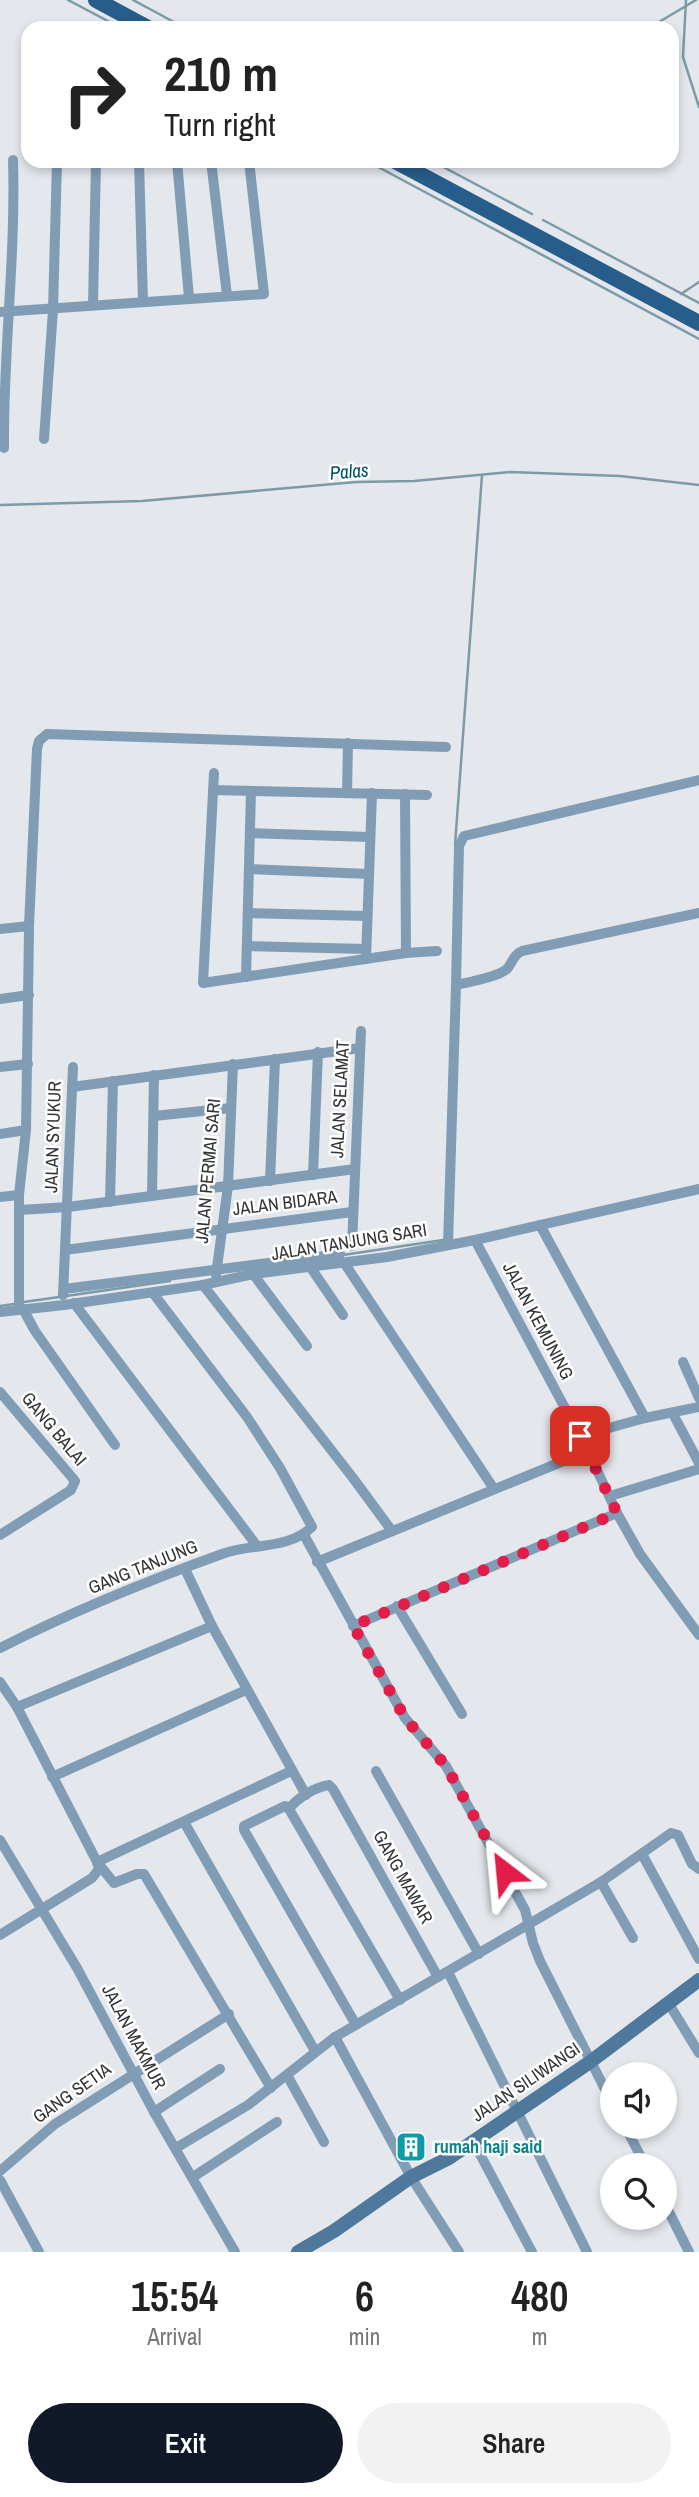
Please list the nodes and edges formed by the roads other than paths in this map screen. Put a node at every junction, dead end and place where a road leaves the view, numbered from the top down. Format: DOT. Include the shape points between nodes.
graph roads {
  1 [pos="96,0"];
  2 [pos="135,21"];
  3 [pos="13,160"];
  4 [pos="57,168"];
  5 [pos="96,168"];
  6 [pos="139,168"];
  7 [pos="178,168"];
  8 [pos="212,168"];
  9 [pos="250,168"];
  10 [pos="408,168"];
  11 [pos="0,186"];
  12 [pos="13,186"];
  13 [pos="13,228"];
  14 [pos="0,229"];
  15 [pos="6,269"];
  16 [pos="227,295"];
  17 [pos="189,298"];
  18 [pos="143,302"];
  19 [pos="93,304"];
  20 [pos="52,310"];
  21 [pos="4,312"];
  22 [pos="699,323"];
  23 [pos="2,387"];
  24 [pos="2,429"];
  25 [pos="44,439"];
  26 [pos="4,448"];
  27 [pos="348,743"];
  28 [pos="446,747"];
  29 [pos="214,773"];
  30 [pos="699,780"];
  31 [pos="213,790"];
  32 [pos="251,790"];
  33 [pos="347,793"];
  34 [pos="372,793"];
  35 [pos="405,794"];
  36 [pos="427,795"];
  37 [pos="250,833"];
  38 [pos="370,837"];
  39 [pos="249,869"];
  40 [pos="369,874"];
  41 [pos="248,913"];
  42 [pos="699,913"];
  43 [pos="367,916"];
  44 [pos="29,926"];
  45 [pos="0,929"];
  46 [pos="247,946"];
  47 [pos="437,951"];
  48 [pos="406,953"];
  49 [pos="366,954"];
  50 [pos="246,977"];
  51 [pos="456,985"];
  52 [pos="29,995"];
  53 [pos="0,999"];
  54 [pos="361,1031"];
  55 [pos="360,1048"];
  56 [pos="318,1052"];
  57 [pos="275,1059"];
  58 [pos="28,1064"];
  59 [pos="233,1064"];
  60 [pos="0,1067"];
  61 [pos="73,1068"];
  62 [pos="154,1075"];
  63 [pos="113,1081"];
  64 [pos="72,1087"];
  65 [pos="231,1108"];
  66 [pos="154,1115"];
  67 [pos="26,1130"];
  68 [pos="0,1134"];
  69 [pos="355,1169"];
  70 [pos="313,1175"];
  71 [pos="270,1181"];
  72 [pos="228,1186"];
  73 [pos="699,1189"];
  74 [pos="19,1195"];
  75 [pos="152,1196"];
  76 [pos="0,1197"];
  77 [pos="110,1202"];
  78 [pos="68,1207"];
  79 [pos="20,1210"];
  80 [pos="352,1212"];
  81 [pos="540,1225"];
  82 [pos="222,1228"];
  83 [pos="475,1240"];
  84 [pos="448,1241"];
  85 [pos="352,1246"];
  86 [pos="65,1251"];
  87 [pos="342,1259"];
  88 [pos="315,1264"];
  89 [pos="253,1274"];
  90 [pos="216,1276"];
  91 [pos="203,1285"];
  92 [pos="153,1293"];
  93 [pos="66,1298"];
  94 [pos="21,1309"];
  95 [pos="0,1312"];
  96 [pos="343,1315"];
  97 [pos="307,1346"];
  98 [pos="683,1362"];
  99 [pos="0,1392"];
  100 [pos="699,1398"];
  101 [pos="699,1407"];
  102 [pos="673,1413"];
  103 [pos="645,1418"];
  104 [pos="580,1436"];
  105 [pos="116,1445"];
  106 [pos="588,1451"];
  107 [pos="699,1463"];
  108 [pos="699,1469"];
  109 [pos="494,1489"];
  110 [pos="610,1496"];
  111 [pos="617,1513"];
  112 [pos="392,1531"];
  113 [pos="0,1535"];
  114 [pos="304,1535"];
  115 [pos="257,1546"];
  116 [pos="317,1562"];
  117 [pos="185,1569"];
  118 [pos="397,1606"];
  119 [pos="212,1626"];
  120 [pos="353,1626"];
  121 [pos="699,1635"];
  122 [pos="0,1648"];
  123 [pos="2,1688"];
  124 [pos="246,1690"];
  125 [pos="17,1707"];
  126 [pos="462,1714"];
  127 [pos="291,1771"];
  128 [pos="376,1771"];
  129 [pos="52,1777"];
  130 [pos="306,1795"];
  131 [pos="289,1810"];
  132 [pos="184,1822"];
  133 [pos="0,1840"];
  134 [pos="642,1854"];
  135 [pos="97,1861"];
  136 [pos="699,1869"];
  137 [pos="601,1882"];
  138 [pos="41,1910"];
  139 [pos="528,1924"];
  140 [pos="0,1935"];
  141 [pos="633,1938"];
  142 [pos="479,1954"];
  143 [pos="699,1959"];
  144 [pos="443,1975"];
  145 [pos="699,1980"];
  146 [pos="400,2000"];
  147 [pos="670,2004"];
  148 [pos="229,2014"];
  149 [pos="356,2025"];
  150 [pos="335,2037"];
  151 [pos="315,2051"];
  152 [pos="699,2053"];
  153 [pos="590,2062"];
  154 [pos="220,2069"];
  155 [pos="133,2073"];
  156 [pos="287,2075"];
  157 [pos="600,2081"];
  158 [pos="271,2088"];
  159 [pos="154,2112"];
  160 [pos="517,2112"];
  161 [pos="277,2122"];
  162 [pos="473,2141"];
  163 [pos="324,2142"];
  164 [pos="176,2148"];
  165 [pos="0,2171"];
  166 [pos="193,2177"];
  167 [pos="411,2177"];
  168 [pos="0,2180"];
  169 [pos="677,2228"];
  170 [pos="38,2252"];
  171 [pos="235,2252"];
  172 [pos="298,2252"];
  173 [pos="459,2252"];
  174 [pos="532,2252"];
  175 [pos="587,2252"];
  176 [pos="689,2252"];
  1 -- 2 [label="main road"];
  3 -- 12 [label="street"];
  4 -- 20 [label="street"];
  5 -- 19 [label="street"];
  6 -- 18 [label="street"];
  7 -- 17 [label="street"];
  8 -- 16 [label="street"];
  9 -- 16 [label="street" via="264,293"];
  10 -- 22 [label="main road"];
  11 -- 12 [label="street"];
  12 -- 13 [label="street"];
  13 -- 14 [label="street"];
  13 -- 15 [label="street"];
  15 -- 21 [label="street"];
  16 -- 17 [label="street"];
  17 -- 18 [label="street"];
  18 -- 19 [label="street"];
  19 -- 20 [label="street"];
  20 -- 21 [label="street"];
  20 -- 25 [label="street"];
  21 -- 23 [label="street"];
  23 -- 24 [label="street"];
  24 -- 26 [label="street"];
  27 -- 28 [label="street"];
  27 -- 33 [label="street"];
  27 -- 44 [label="street" via="47,734 37,749"];
  29 -- 31 [label="street"];
  30 -- 51 [label="street" via="464,836 459,846"];
  31 -- 32 [label="street"];
  31 -- 50 [label="street" via="203,983"];
  32 -- 33 [label="street"];
  32 -- 37 [label="street"];
  33 -- 34 [label="street"];
  34 -- 35 [label="street"];
  34 -- 38 [label="street"];
  35 -- 36 [label="street"];
  35 -- 48 [label="street"];
  37 -- 38 [label="street"];
  37 -- 39 [label="street"];
  38 -- 40 [label="street"];
  39 -- 40 [label="street"];
  39 -- 41 [label="street"];
  40 -- 43 [label="street"];
  41 -- 43 [label="street"];
  41 -- 46 [label="street"];
  42 -- 51 [label="street" via="522,951 501,973"];
  43 -- 49 [label="street"];
  44 -- 45 [label="street"];
  44 -- 52 [label="street"];
  46 -- 49 [label="street"];
  46 -- 50 [label="street"];
  47 -- 48 [label="street"];
  48 -- 49 [label="street"];
  49 -- 50 [label="street"];
  51 -- 84 [label="street"];
  52 -- 53 [label="street"];
  52 -- 58 [label="street"];
  54 -- 55 [label="street, JALAN SELAMAT"];
  55 -- 56 [label="street"];
  55 -- 69 [label="street, JALAN SELAMAT"];
  56 -- 57 [label="street"];
  56 -- 70 [label="street"];
  57 -- 59 [label="street"];
  57 -- 71 [label="street"];
  58 -- 60 [label="street"];
  58 -- 67 [label="street"];
  59 -- 62 [label="street"];
  59 -- 65 [label="street, JALAN PERMAI SARI"];
  61 -- 64 [label="street, JALAN SYUKUR"];
  62 -- 63 [label="street"];
  62 -- 66 [label="street"];
  63 -- 64 [label="street"];
  63 -- 77 [label="street"];
  64 -- 78 [label="street, JALAN SYUKUR"];
  65 -- 66 [label="street"];
  65 -- 72 [label="street, JALAN PERMAI SARI"];
  66 -- 75 [label="street"];
  67 -- 68 [label="street"];
  67 -- 74 [label="street"];
  69 -- 70 [label="street"];
  69 -- 80 [label="street, JALAN SELAMAT"];
  70 -- 71 [label="street"];
  71 -- 72 [label="street"];
  72 -- 75 [label="street"];
  72 -- 82 [label="street, JALAN PERMAI SARI"];
  73 -- 81 [label="street, JALAN TANJUNG SARI"];
  74 -- 76 [label="street"];
  74 -- 79 [label="street"];
  75 -- 77 [label="street"];
  77 -- 78 [label="street"];
  78 -- 79 [label="street"];
  78 -- 86 [label="street, JALAN SYUKUR"];
  79 -- 94 [label="street"];
  80 -- 82 [label="street, JALAN BIDARA"];
  80 -- 85 [label="street, JALAN SELAMAT"];
  81 -- 83 [label="street, JALAN TANJUNG SARI"];
  81 -- 103 [label="street"];
  82 -- 86 [label="street, JALAN BIDARA"];
  82 -- 90 [label="street, JALAN PERMAI SARI"];
  83 -- 84 [label="street, JALAN TANJUNG SARI"];
  83 -- 104 [label="street, JALAN KEMUNING"];
  84 -- 87 [label="street, JALAN TANJUNG SARI"];
  86 -- 93 [label="street, JALAN SYUKUR"];
  87 -- 88 [label="street, JALAN TANJUNG SARI"];
  87 -- 109 [label="street"];
  88 -- 89 [label="street, JALAN TANJUNG SARI"];
  88 -- 90 [label="street"];
  88 -- 96 [label="street"];
  89 -- 90 [label="street, JALAN TANJUNG SARI"];
  89 -- 97 [label="street"];
  90 -- 91 [label="street, JALAN TANJUNG SARI"];
  90 -- 93 [label="street"];
  91 -- 92 [label="street, JALAN TANJUNG SARI"];
  91 -- 112 [label="street"];
  92 -- 93 [label="street, JALAN TANJUNG SARI"];
  92 -- 114 [label="street" via="280,1468 312,1527"];
  93 -- 94 [label="street, JALAN TANJUNG SARI"];
  93 -- 115 [label="street"];
  94 -- 95 [label="street, JALAN TANJUNG SARI"];
  94 -- 105 [label="street"];
  98 -- 100 [label="street"];
  99 -- 113 [label="street, GANG BALAI" via="75,1485"];
  101 -- 102 [label="street"];
  102 -- 103 [label="street"];
  102 -- 107 [label="street"];
  103 -- 104 [label="street"];
  104 -- 106 [label="street, JALAN KEMUNING"];
  106 -- 109 [label="street"];
  106 -- 110 [label="street, JALAN KEMUNING"];
  108 -- 110 [label="street"];
  109 -- 112 [label="street"];
  110 -- 111 [label="street, JALAN KEMUNING"];
  111 -- 118 [label="street"];
  111 -- 121 [label="street, JALAN KEMUNING" via="640,1554"];
  112 -- 116 [label="street"];
  114 -- 115 [label="street, GANG TANJUNG"];
  114 -- 116 [label="street"];
  115 -- 117 [label="street, GANG TANJUNG"];
  116 -- 120 [label="street"];
  117 -- 119 [label="street"];
  117 -- 122 [label="street, GANG TANJUNG"];
  118 -- 120 [label="street"];
  118 -- 126 [label="street"];
  119 -- 124 [label="street"];
  119 -- 125 [label="street"];
  120 -- 139 [label="street" via="405,1718 446,1766 525,1910"];
  123 -- 125 [label="street"];
  124 -- 127 [label="street"];
  124 -- 129 [label="street"];
  125 -- 129 [label="street"];
  127 -- 130 [label="street"];
  127 -- 132 [label="street"];
  128 -- 142 [label="street"];
  129 -- 135 [label="street"];
  130 -- 131 [label="street"];
  130 -- 144 [label="street, GANG MAWAR" via="326,1785 337,1794"];
  131 -- 146 [label="street"];
  131 -- 149 [label="street" via="285,1806 250,1822 244,1830"];
  132 -- 135 [label="street"];
  132 -- 151 [label="street"];
  133 -- 138 [label="street, JALAN MAKMUR"];
  134 -- 136 [label="street" via="673,1833"];
  134 -- 137 [label="street"];
  134 -- 143 [label="street"];
  135 -- 138 [label="street" via="97,1874"];
  135 -- 148 [label="street" via="114,1883 144,1874"];
  137 -- 139 [label="street"];
  137 -- 141 [label="street"];
  138 -- 140 [label="street"];
  138 -- 155 [label="street, JALAN MAKMUR"];
  139 -- 142 [label="street"];
  139 -- 153 [label="street" via="540,1961"];
  142 -- 144 [label="street"];
  144 -- 146 [label="street"];
  144 -- 160 [label="street, GANG MAWAR"];
  145 -- 147 [label="street, JALAN SILIWANGI"];
  146 -- 149 [label="street"];
  147 -- 152 [label="street"];
  147 -- 153 [label="street, JALAN SILIWANGI"];
  148 -- 155 [label="street, GANG SETIA"];
  148 -- 158 [label="street"];
  149 -- 150 [label="street"];
  150 -- 151 [label="street"];
  150 -- 167 [label="street"];
  151 -- 156 [label="street"];
  153 -- 157 [label="street"];
  153 -- 160 [label="street, JALAN SILIWANGI"];
  154 -- 159 [label="street"];
  155 -- 159 [label="street, JALAN MAKMUR"];
  155 -- 165 [label="street, GANG SETIA" via="55,2124"];
  156 -- 158 [label="street"];
  156 -- 163 [label="street"];
  158 -- 164 [label="street"];
  159 -- 164 [label="street, JALAN MAKMUR"];
  160 -- 162 [label="street, JALAN SILIWANGI"];
  160 -- 175 [label="street, GANG MAWAR"];
  161 -- 166 [label="street"];
  162 -- 167 [label="street, JALAN SILIWANGI"];
  162 -- 174 [label="street"];
  164 -- 166 [label="street, JALAN MAKMUR"];
  166 -- 171 [label="street, JALAN MAKMUR"];
  167 -- 172 [label="street, JALAN SILIWANGI"];
  167 -- 173 [label="street"];
  168 -- 170 [label="street"];
  169 -- 176 [label="street"];
}
